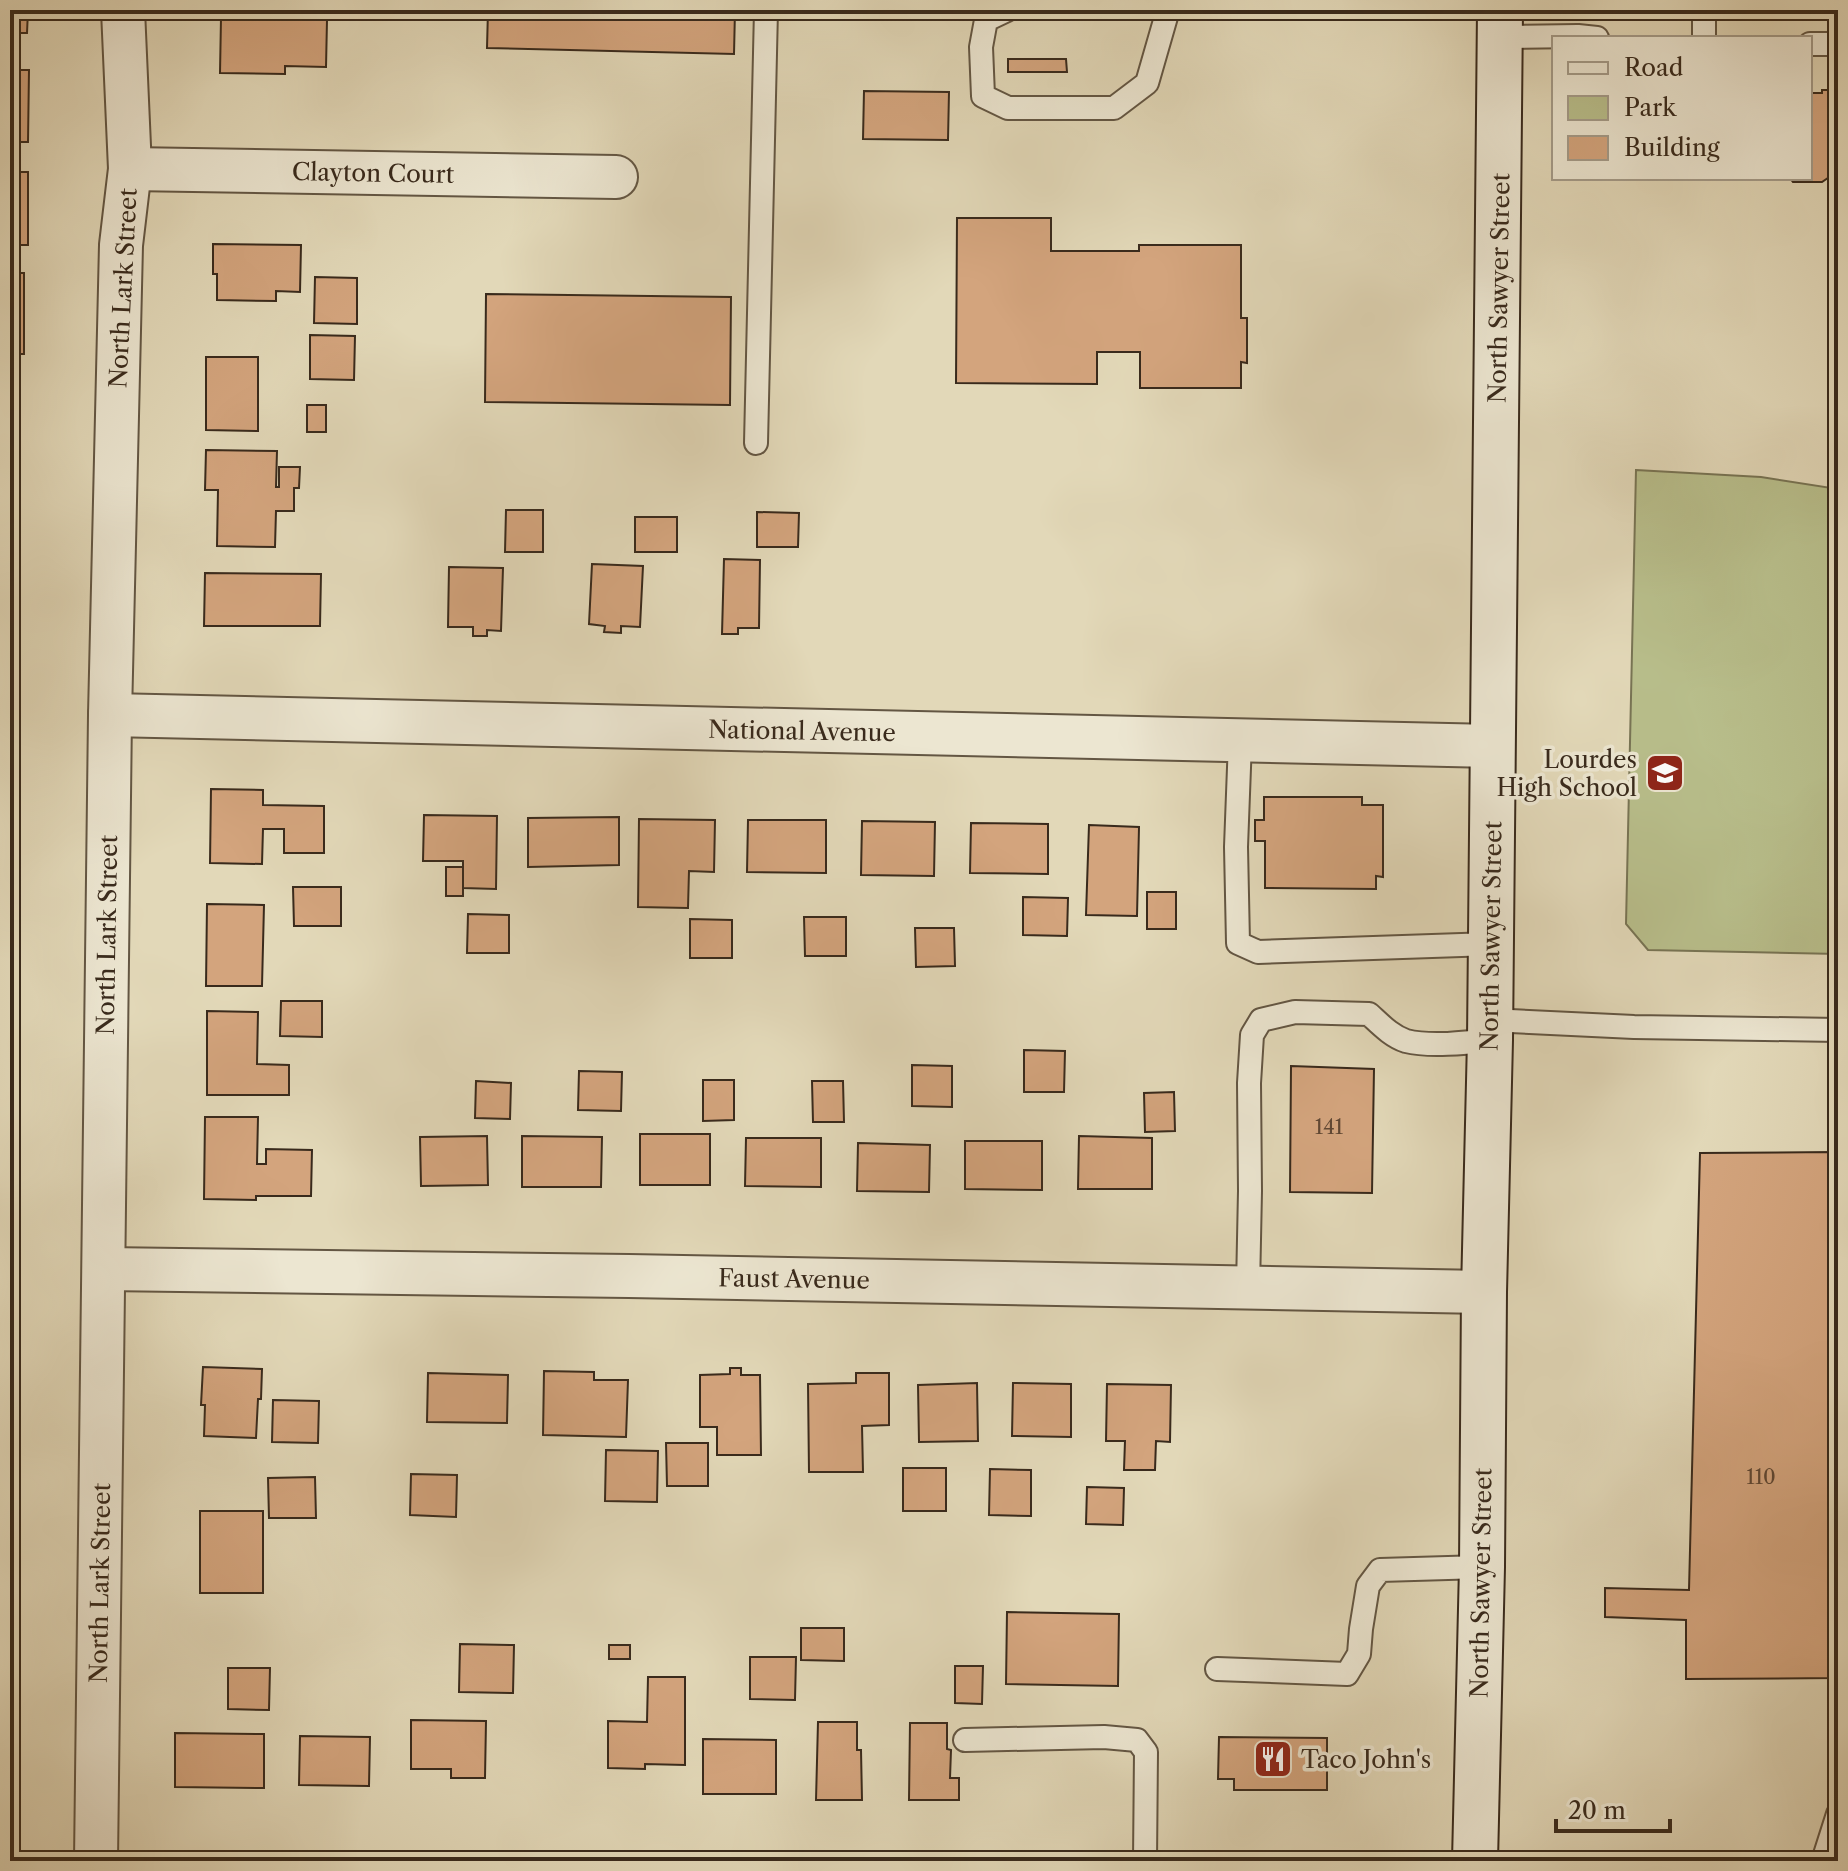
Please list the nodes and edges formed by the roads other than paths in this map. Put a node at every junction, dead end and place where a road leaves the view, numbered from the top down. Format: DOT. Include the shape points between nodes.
graph roads {
  1 [pos="123,10"];
  2 [pos="766,10"];
  3 [pos="1007,10"];
  4 [pos="1168,10"];
  5 [pos="1704,10"];
  6 [pos="1500,23"];
  7 [pos="1578,36"];
  8 [pos="1704,36"];
  9 [pos="1812,44"];
  10 [pos="1838,44"];
  11 [pos="130,169"];
  12 [pos="616,177"];
  13 [pos="756,443"];
  14 [pos="110,715"];
  15 [pos="1240,741"];
  16 [pos="1493,746"];
  17 [pos="1491,944"];
  18 [pos="1490,1030"];
  19 [pos="1838,1030"];
  20 [pos="104,1269"];
  21 [pos="1248,1288"];
  22 [pos="1484,1292"];
  23 [pos="1482,1567"];
  24 [pos="1217,1669"];
  25 [pos="965,1740"];
  26 [pos="1838,1814"];
  27 [pos="96,1861"];
  28 [pos="1145,1861"];
  29 [pos="1475,1861"];
  30 [pos="1823,1861"];
  1 -- 11 [label="street, North Lark Street"];
  2 -- 13 [label="lane"];
  3 -- 4 [label="lane" via="986,20 981,47 983,96 1008,108 1114,108 1147,83"];
  5 -- 8 [label="lane"];
  6 -- 7 [label="lane"];
  6 -- 16 [label="street, North Sawyer Street"];
  9 -- 10 [label="lane"];
  11 -- 12 [label="street, Clayton Court"];
  11 -- 14 [label="street, North Lark Street" via="121,245"];
  14 -- 15 [label="street, National Avenue"];
  14 -- 20 [label="street, North Lark Street"];
  15 -- 16 [label="street, National Avenue"];
  15 -- 17 [label="lane" via="1238,943 1258,952"];
  16 -- 17 [label="street, North Sawyer Street"];
  17 -- 18 [label="street, North Sawyer Street"];
  18 -- 19 [label="lane"];
  18 -- 21 [label="lane" via="1445,1044 1405,1040 1369,1014 1295,1012 1261,1020 1252,1035 1249,1083"];
  18 -- 22 [label="street, North Sawyer Street"];
  20 -- 21 [label="street, Faust Avenue"];
  20 -- 27 [label="street, North Lark Street"];
  21 -- 22 [label="street, Faust Avenue"];
  22 -- 23 [label="street, North Sawyer Street"];
  23 -- 24 [label="lane" via="1380,1570 1368,1586 1359,1654 1347,1674"];
  23 -- 29 [label="street, North Sawyer Street"];
  25 -- 28 [label="lane" via="1137,1740 1146,1752"];
  26 -- 30 [label="lane"];
}
